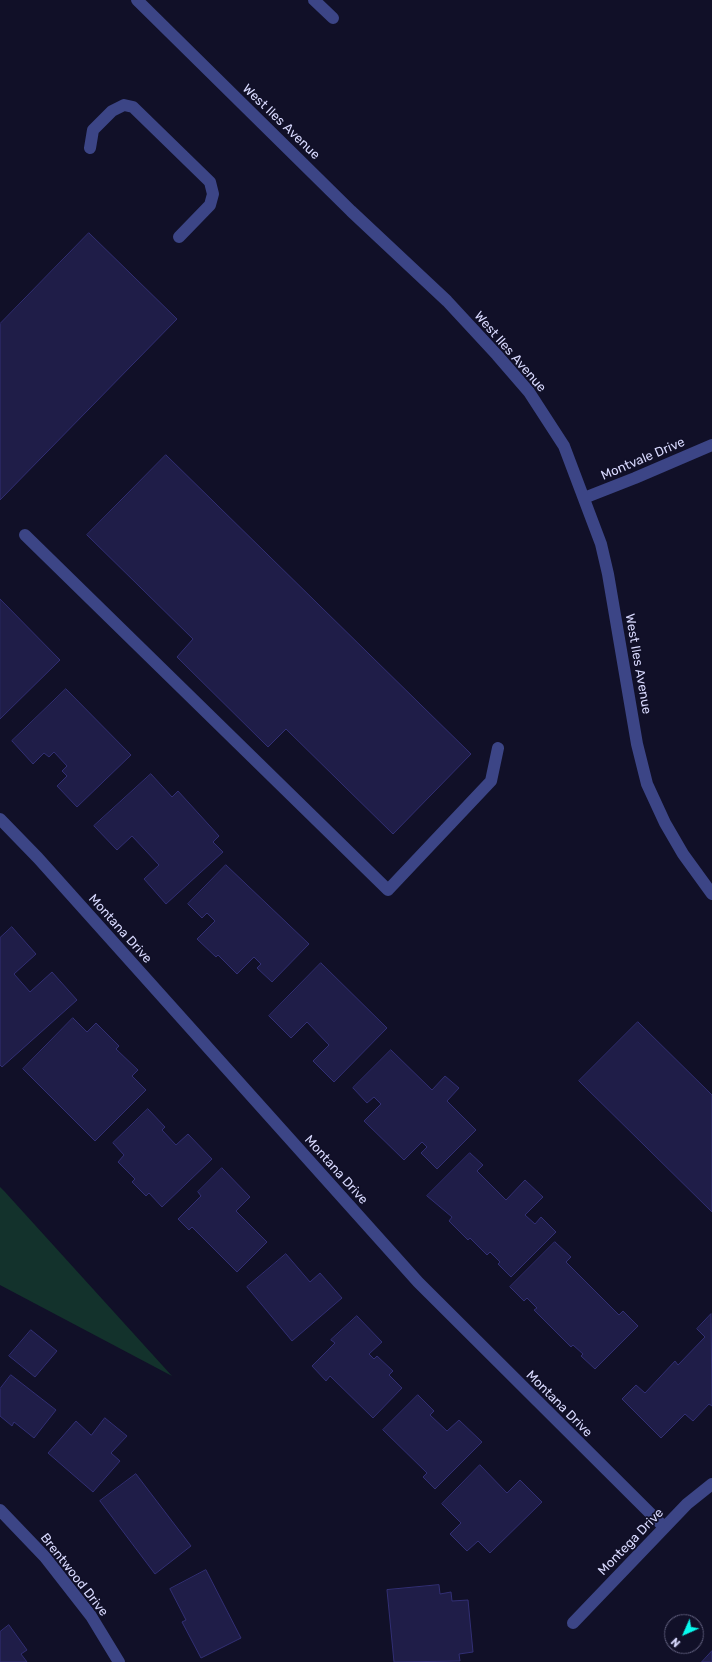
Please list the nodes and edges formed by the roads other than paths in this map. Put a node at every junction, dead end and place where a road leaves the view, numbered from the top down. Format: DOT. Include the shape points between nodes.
graph roads {
  1 [pos="137,0"];
  2 [pos="314,0"];
  3 [pos="333,18"];
  4 [pos="90,148"];
  5 [pos="179,237"];
  6 [pos="712,444"];
  7 [pos="584,498"];
  8 [pos="25,535"];
  9 [pos="498,748"];
  10 [pos="0,819"];
  11 [pos="712,894"];
  12 [pos="712,1484"];
  13 [pos="0,1510"];
  14 [pos="664,1527"];
  15 [pos="572,1623"];
  16 [pos="119,1662"];
  1 -- 7 [label="street, West Iles Avenue" via="446,301 497,355 529,392 564,446"];
  2 -- 3 [label="street"];
  4 -- 5 [label="street" via="92,130 112,111 124,105 133,107 210,182 213,194 210,205"];
  6 -- 7 [label="street, Montvale Drive"];
  7 -- 11 [label="street, West Iles Avenue" via="601,544 608,574 647,784 679,848"];
  8 -- 9 [label="street" via="388,890 491,781"];
  10 -- 14 [label="street, Montana Drive" via="38,858 418,1282"];
  12 -- 14 [label="street, Montega Drive"];
  13 -- 16 [label="street, Brentwood Drive" via="50,1563 91,1616"];
  14 -- 15 [label="street, Montega Drive"];
}
